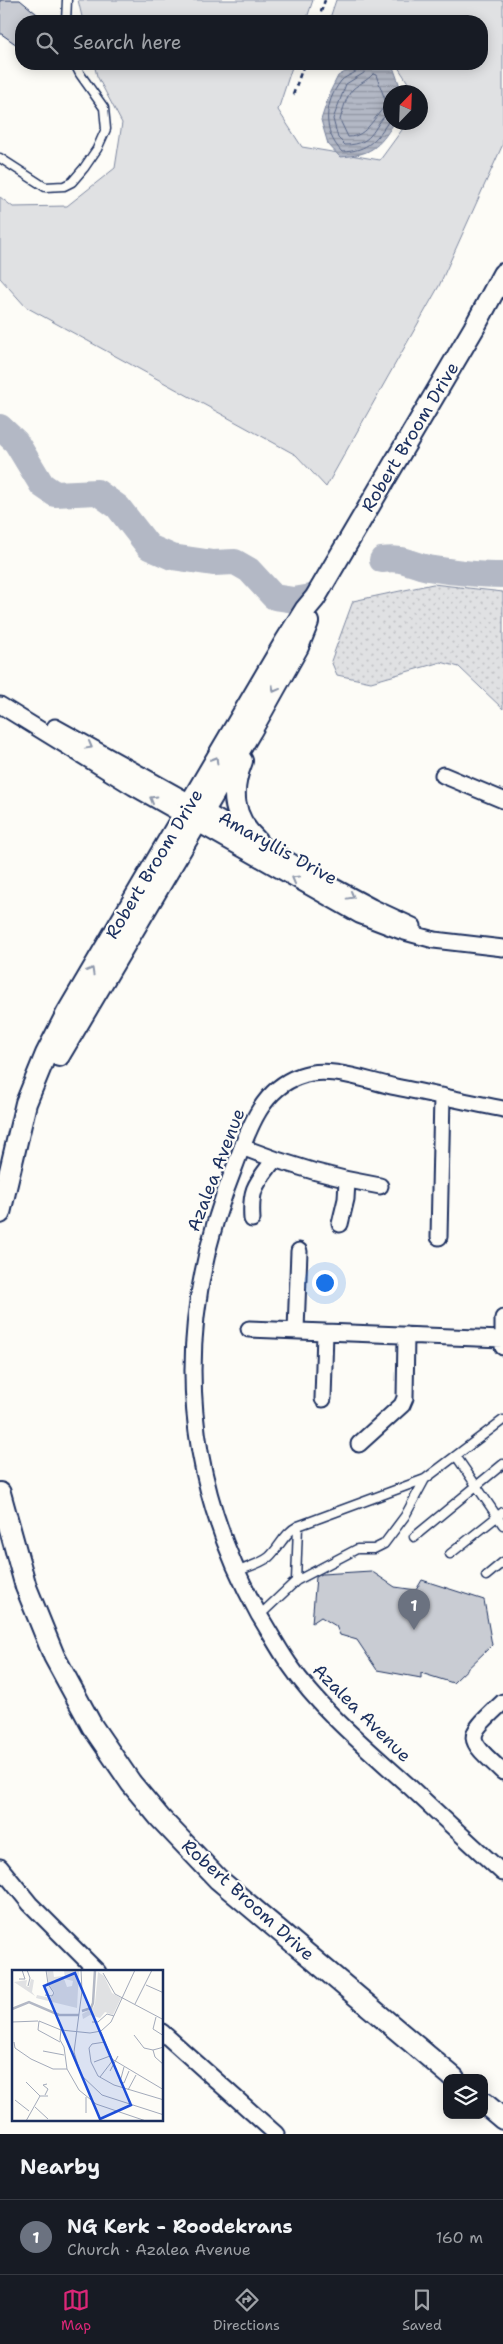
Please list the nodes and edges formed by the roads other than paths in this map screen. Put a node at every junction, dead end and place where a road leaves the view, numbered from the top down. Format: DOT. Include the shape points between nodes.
graph roads {
  1 [pos="67,0"];
  2 [pos="66,15"];
  3 [pos="78,70"];
  4 [pos="0,158"];
  5 [pos="503,274"];
  6 [pos="315,598"];
  7 [pos="0,697"];
  8 [pos="0,705"];
  9 [pos="251,731"];
  10 [pos="443,775"];
  11 [pos="503,800"];
  12 [pos="193,813"];
  13 [pos="256,840"];
  14 [pos="503,942"];
  15 [pos="503,948"];
  16 [pos="442,1096"];
  17 [pos="503,1110"];
  18 [pos="242,1147"];
  19 [pos="274,1160"];
  20 [pos="347,1181"];
  21 [pos="380,1186"];
  22 [pos="0,1213"];
  23 [pos="252,1219"];
  24 [pos="340,1224"];
  25 [pos="439,1237"];
  26 [pos="299,1251"];
  27 [pos="503,1318"];
  28 [pos="249,1329"];
  29 [pos="296,1330"];
  30 [pos="325,1332"];
  31 [pos="406,1335"];
  32 [pos="502,1344"];
  33 [pos="323,1399"];
  34 [pos="503,1420"];
  35 [pos="359,1444"];
  36 [pos="456,1456"];
  37 [pos="503,1464"];
  38 [pos="425,1479"];
  39 [pos="476,1486"];
  40 [pos="0,1493"];
  41 [pos="500,1514"];
  42 [pos="503,1525"];
  43 [pos="298,1526"];
  44 [pos="414,1537"];
  45 [pos="450,1554"];
  46 [pos="503,1562"];
  47 [pos="236,1572"];
  48 [pos="486,1576"];
  49 [pos="296,1581"];
  50 [pos="260,1615"];
  51 [pos="503,1702"];
  52 [pos="503,1772"];
  53 [pos="0,1867"];
  54 [pos="503,1873"];
  55 [pos="96,1970"];
  56 [pos="164,2034"];
  57 [pos="449,2074"];
  58 [pos="488,2106"];
  59 [pos="503,2119"];
  60 [pos="276,2134"];
  1 -- 2 [label="lane"];
  3 -- 4 [label="lane" via="104,108 106,129 97,149 72,182 45,187"];
  5 -- 6 [label="street, Robert Broom Drive"];
  6 -- 9 [label="street, Robert Broom Drive, one-way" via="298,647"];
  12 -- 6 [label="street, Robert Broom Drive, one-way" via="284,642"];
  7 -- 12 [label="street, Amaryllis Drive, one-way"];
  12 -- 8 [label="street, Amaryllis Drive, one-way"];
  9 -- 12 [label="street, Robert Broom Drive"];
  9 -- 13 [label="street" via="233,793 240,819"];
  10 -- 11 [label="street"];
  12 -- 13 [label="street, Amaryllis Drive"];
  15 -- 12 [label="street, Amaryllis Drive, one-way" via="434,940 375,922"];
  12 -- 22 [label="street, Robert Broom Drive" via="57,1060 17,1141"];
  13 -- 14 [label="street, Amaryllis Drive, one-way" via="327,883 408,924 443,934"];
  16 -- 17 [label="street, Azalea Avenue"];
  16 -- 18 [label="street, Azalea Avenue" via="336,1074 304,1074 280,1085 270,1094"];
  16 -- 25 [label="street"];
  18 -- 19 [label="street"];
  18 -- 47 [label="street, Azalea Avenue" via="220,1201 204,1259 195,1312 192,1360 202,1467 210,1502"];
  19 -- 20 [label="street"];
  19 -- 23 [label="street" via="254,1189"];
  20 -- 21 [label="street"];
  20 -- 24 [label="street"];
  26 -- 29 [label="street"];
  27 -- 32 [label="street"];
  28 -- 29 [label="street"];
  29 -- 30 [label="street"];
  30 -- 31 [label="street"];
  30 -- 33 [label="street"];
  31 -- 32 [label="street"];
  31 -- 35 [label="street" via="402,1405"];
  34 -- 36 [label="lane"];
  36 -- 38 [label="lane"];
  36 -- 39 [label="lane"];
  37 -- 39 [label="lane"];
  38 -- 43 [label="lane"];
  38 -- 49 [label="lane" via="405,1516 384,1544 358,1549"];
  39 -- 41 [label="lane"];
  39 -- 44 [label="lane"];
  40 -- 57 [label="street, Robert Broom Drive" via="26,1587 54,1656 92,1726 131,1783 218,1879"];
  41 -- 42 [label="lane"];
  41 -- 45 [label="lane"];
  43 -- 47 [label="lane" via="289,1531 264,1560"];
  43 -- 49 [label="lane"];
  46 -- 48 [label="lane"];
  47 -- 50 [label="street, Azalea Avenue"];
  49 -- 50 [label="lane"];
  50 -- 54 [label="street, Azalea Avenue" via="290,1666 331,1714"];
  51 -- 52 [label="street" via="480,1724 473,1741"];
  53 -- 55 [label="street" via="30,1904"];
  56 -- 60 [label="street"];
  58 -- 59 [label="street"];
}
